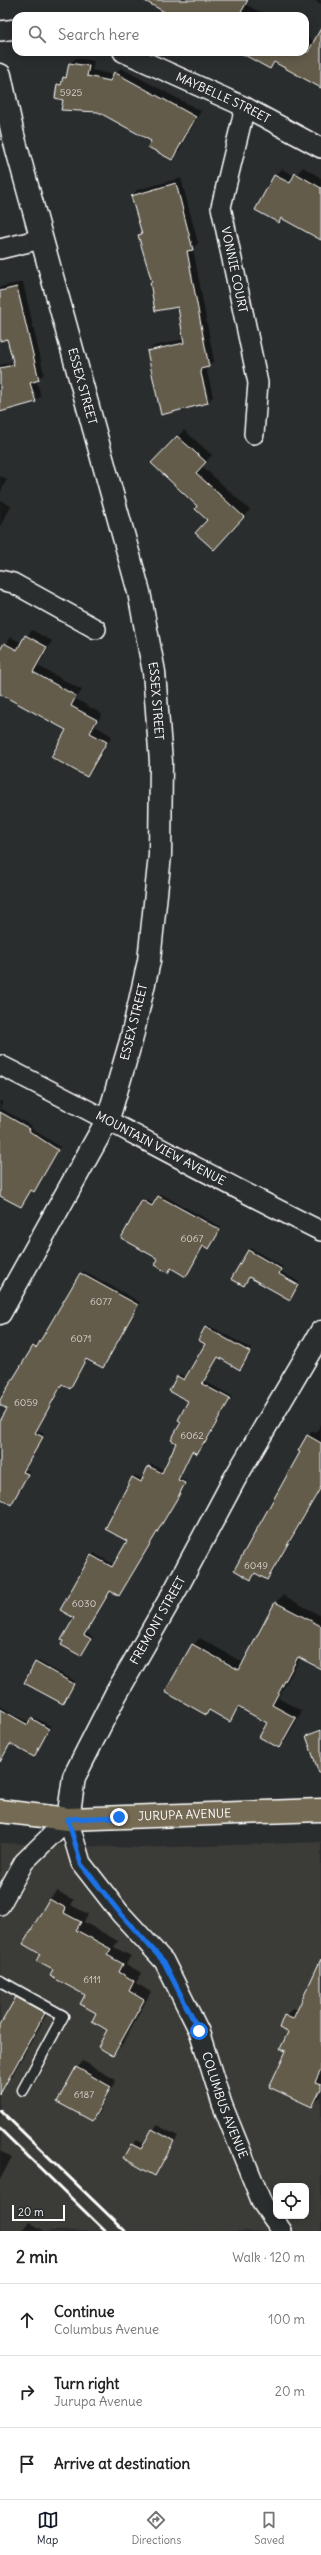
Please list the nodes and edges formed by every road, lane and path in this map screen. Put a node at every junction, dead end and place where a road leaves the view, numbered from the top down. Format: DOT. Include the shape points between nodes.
graph roads {
  1 [pos="12,30"];
  2 [pos="0,31"];
  3 [pos="132,56"];
  4 [pos="0,75"];
  5 [pos="245,107"];
  6 [pos="321,148"];
  7 [pos="41,239"];
  8 [pos="0,249"];
  9 [pos="254,434"];
  10 [pos="0,580"];
  11 [pos="96,628"];
  12 [pos="0,1065"];
  13 [pos="108,1119"];
  14 [pos="321,1231"];
  15 [pos="0,1313"];
  16 [pos="321,1332"];
  17 [pos="321,1810"];
  18 [pos="0,1811"];
  19 [pos="68,1819"];
  20 [pos="0,1905"];
  21 [pos="0,1981"];
  22 [pos="23,2090"];
  23 [pos="282,2231"];
  1 -- 2 [label="street"];
  3 -- 5 [label="street, MAYBELLE STREET"];
  4 -- 7 [label="street, ESSEX STREET"];
  5 -- 6 [label="street, MAYBELLE STREET"];
  5 -- 9 [label="street, VONNIE COURT" via="221,207 258,383"];
  7 -- 8 [label="street"];
  7 -- 13 [label="street, ESSEX STREET" via="139,592 154,672 161,762 160,855 149,961 131,1041"];
  10 -- 11 [label="street" via="13,583"];
  12 -- 13 [label="street, MOUNTAIN VIEW AVENUE"];
  13 -- 14 [label="street, MOUNTAIN VIEW AVENUE" via="232,1187"];
  13 -- 15 [label="street, ESSEX STREET"];
  16 -- 19 [label="street, FREMONT STREET" via="234,1480 116,1694 74,1778"];
  17 -- 19 [label="main road, JURUPA AVENUE"];
  18 -- 19 [label="main road, JURUPA AVENUE"];
  19 -- 20 [label="street" via="24,1862"];
  19 -- 23 [label="street, COLUMBUS AVENUE" via="81,1864 164,1962 199,2031 222,2104 262,2203"];
  21 -- 22 [label="lane" via="63,2016"];
}
